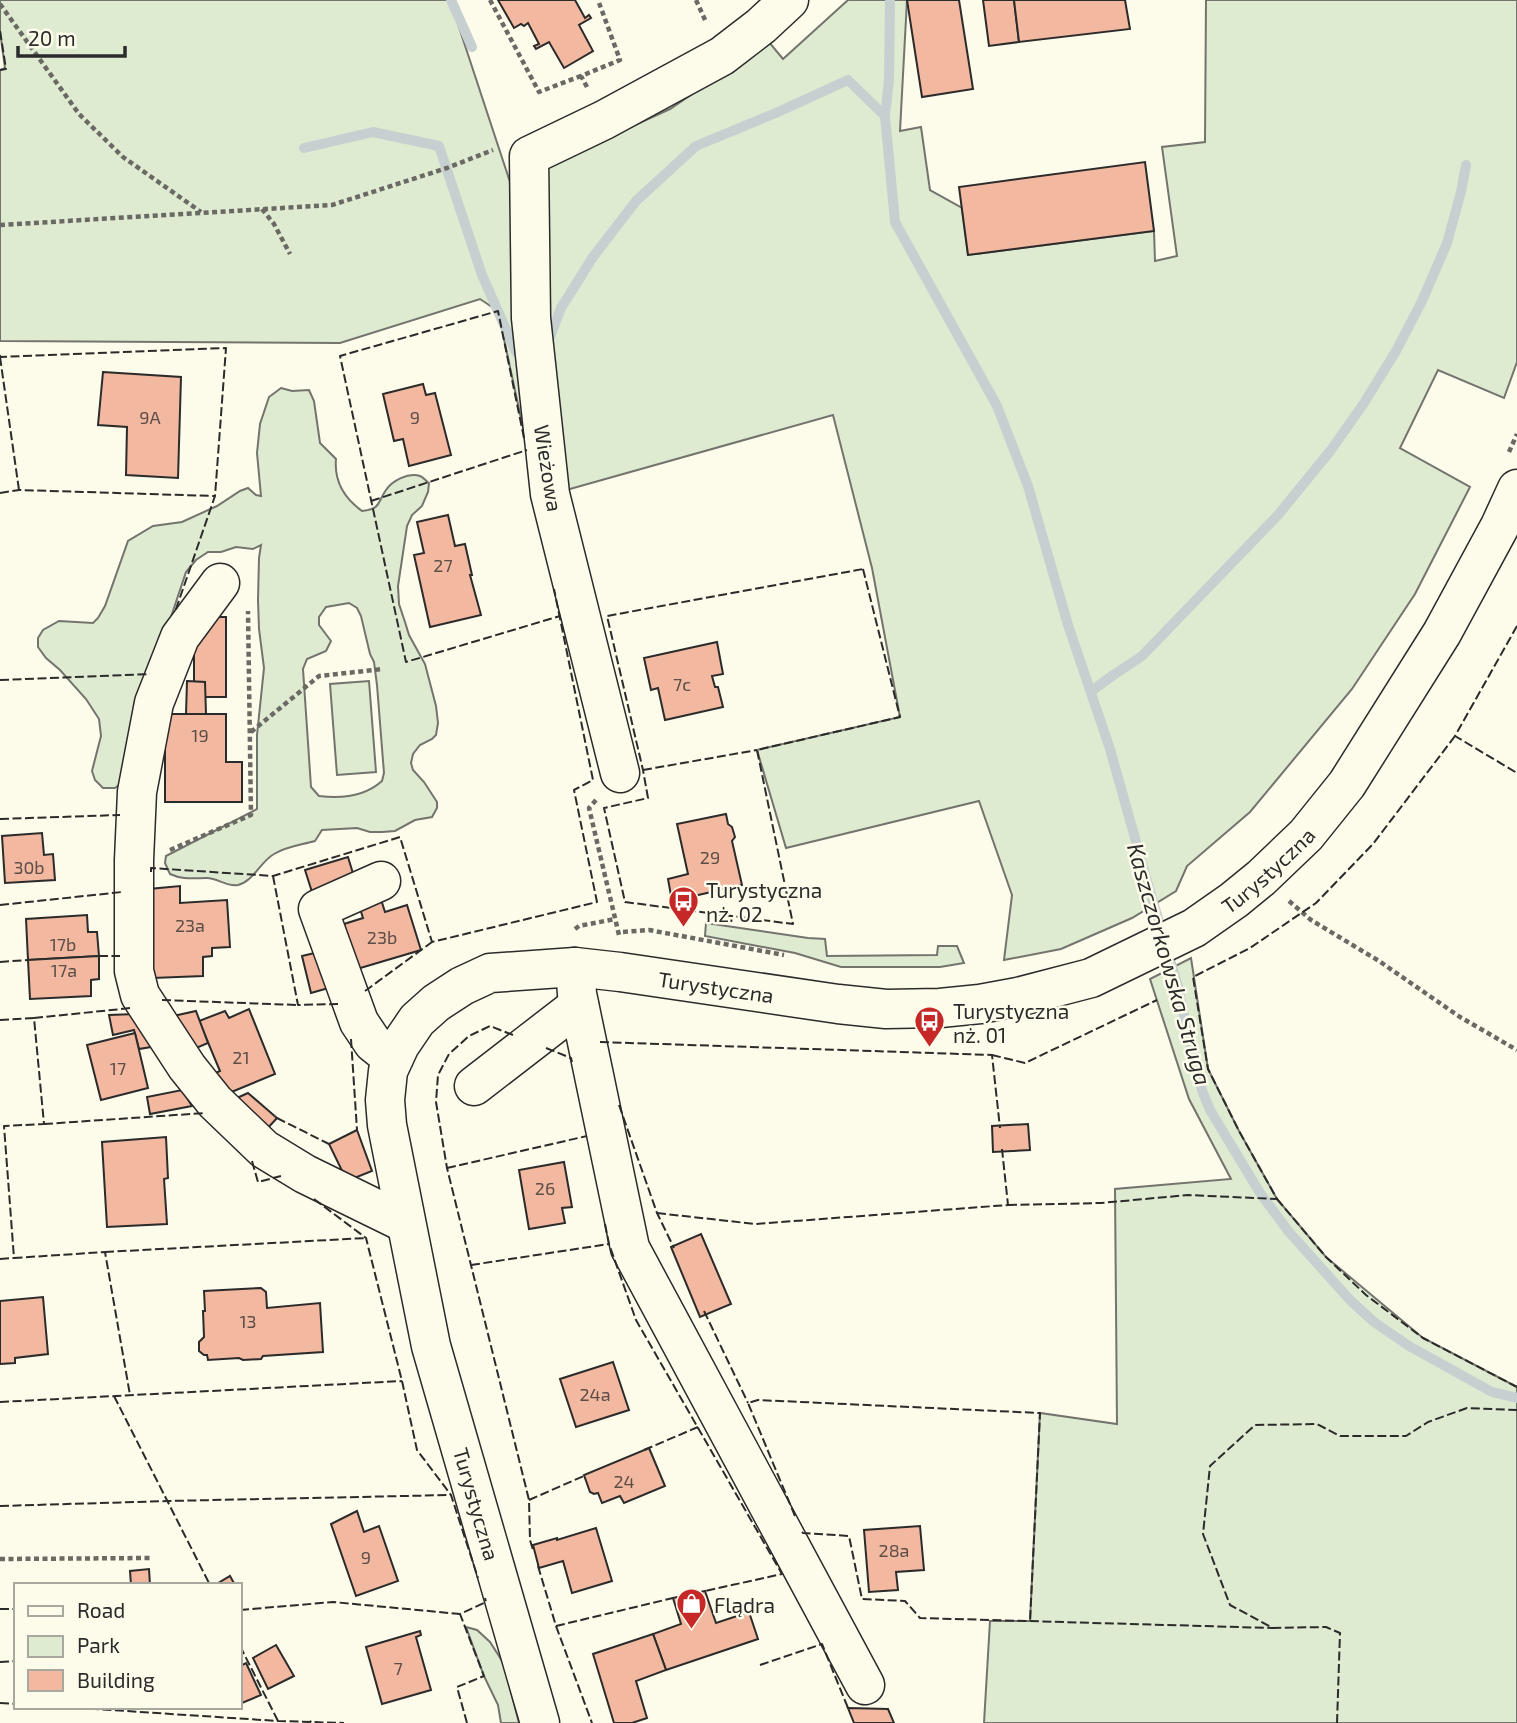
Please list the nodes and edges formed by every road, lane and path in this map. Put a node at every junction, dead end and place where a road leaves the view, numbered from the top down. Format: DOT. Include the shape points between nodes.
graph roads {
  1 [pos="489,0"];
  2 [pos="598,0"];
  3 [pos="789,0"];
  4 [pos="0,4"];
  5 [pos="581,76"];
  6 [pos="604,120"];
  7 [pos="516,151"];
  8 [pos="261,209"];
  9 [pos="201,212"];
  10 [pos="0,225"];
  11 [pos="290,254"];
  12 [pos="1517,489"];
  13 [pos="220,583"];
  14 [pos="383,669"];
  15 [pos="250,732"];
  16 [pos="620,773"];
  17 [pos="134,865"];
  18 [pos="1261,878"];
  19 [pos="382,881"];
  20 [pos="575,967"];
  21 [pos="620,972"];
  22 [pos="579,1005"];
  23 [pos="1517,1050"];
  24 [pos="394,1057"];
  25 [pos="474,1086"];
  26 [pos="405,1223"];
  27 [pos="150,1558"];
  28 [pos="0,1559"];
  29 [pos="865,1685"];
  30 [pos="540,1723"];
  1 -- 5 [label="path" via="539,92"];
  2 -- 5 [label="path" via="620,60"];
  3 -- 6 [label="street" via="722,56"];
  4 -- 9 [label="path" via="79,114 123,156"];
  5 -- 6 [label="path"];
  6 -- 7 [label="street"];
  7 -- 8 [label="path" via="332,205"];
  7 -- 16 [label="street, Wieżowa" via="550,494"];
  8 -- 9 [label="path"];
  8 -- 11 [label="path"];
  9 -- 10 [label="path"];
  12 -- 18 [label="street, Turystyczna" via="1442,633 1347,784 1306,835"];
  13 -- 15 [label="path" via="239,592 247,602"];
  13 -- 17 [label="street" via="180,637 154,703 137,792"];
  14 -- 15 [label="path" via="319,676"];
  15 -- 17 [label="path" via="251,815"];
  16 -- 21 [label="path" via="589,808 618,933"];
  17 -- 26 [label="street" via="134,971 140,995 187,1067 215,1102 264,1149"];
  18 -- 21 [label="street, Turystyczna" via="1204,921 1165,942 1091,978 1018,998 886,1009"];
  18 -- 23 [label="path" via="1311,920"];
  19 -- 24 [label="street" via="318,909 359,1022 373,1043"];
  20 -- 21 [label="street, Turystyczna"];
  20 -- 22 [label="street"];
  20 -- 24 [label="street, Turystyczna" via="490,973 461,986 417,1020"];
  22 -- 25 [label="street"];
  22 -- 29 [label="street" via="630,1248"];
  24 -- 26 [label="street, Turystyczna" via="386,1086 387,1125"];
  26 -- 30 [label="street, Turystyczna" via="431,1346"];
  27 -- 28 [label="path"];
}
